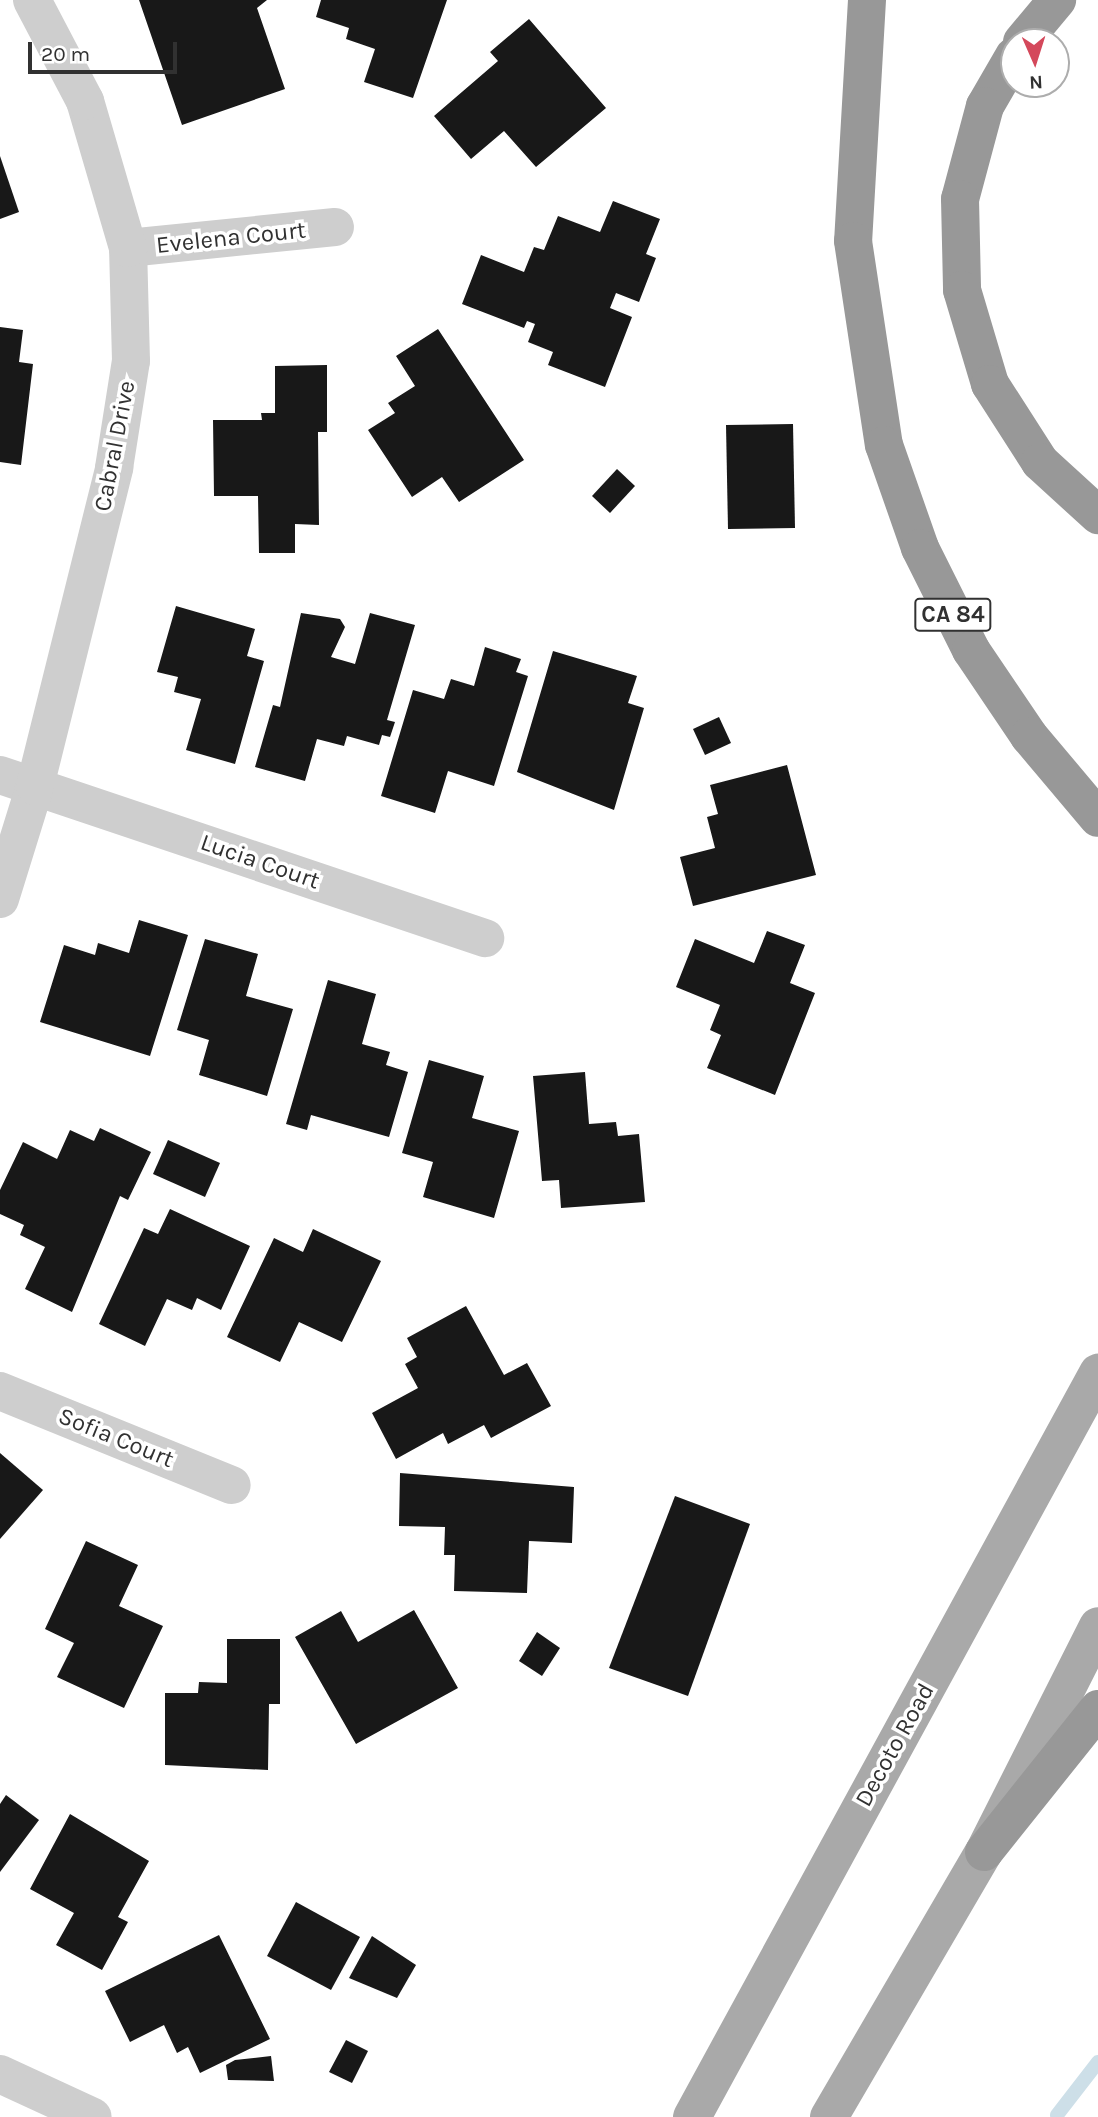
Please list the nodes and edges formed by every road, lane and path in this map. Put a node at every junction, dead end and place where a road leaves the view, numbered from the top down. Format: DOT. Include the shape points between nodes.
graph roads {
  1 [pos="32,0"];
  2 [pos="867,0"];
  3 [pos="1057,0"];
  4 [pos="1034,28"];
  5 [pos="1000,80"];
  6 [pos="334,227"];
  7 [pos="128,248"];
  8 [pos="1098,515"];
  9 [pos="18,781"];
  10 [pos="1098,818"];
  11 [pos="0,899"];
  12 [pos="485,938"];
  13 [pos="1098,1373"];
  14 [pos="0,1391"];
  15 [pos="232,1485"];
  16 [pos="1098,1626"];
  17 [pos="1098,1709"];
  18 [pos="984,1852"];
  19 [pos="0,2074"];
  20 [pos="93,2117"];
  21 [pos="692,2117"];
  22 [pos="829,2117"];
  1 -- 7 [label="street, Cabral Drive" via="85,101"];
  2 -- 10 [label="highway, CA 84" via="853,242 884,445 920,548 971,650 1028,736"];
  3 -- 4 [label="highway"];
  5 -- 8 [label="highway" via="985,106 960,200 962,290 990,384 1041,462"];
  6 -- 7 [label="street, Evelena Court"];
  7 -- 9 [label="street, Cabral Drive" via="131,361 114,468"];
  9 -- 11 [label="street, Cabral Drive"];
  9 -- 12 [label="street, Lucia Court"];
  13 -- 21 [label="main road, Decoto Road"];
  14 -- 15 [label="street, Sofia Court"];
  16 -- 18 [label="main road"];
  17 -- 18 [label="highway"];
  18 -- 22 [label="main road"];
  19 -- 20 [label="street"];
}
